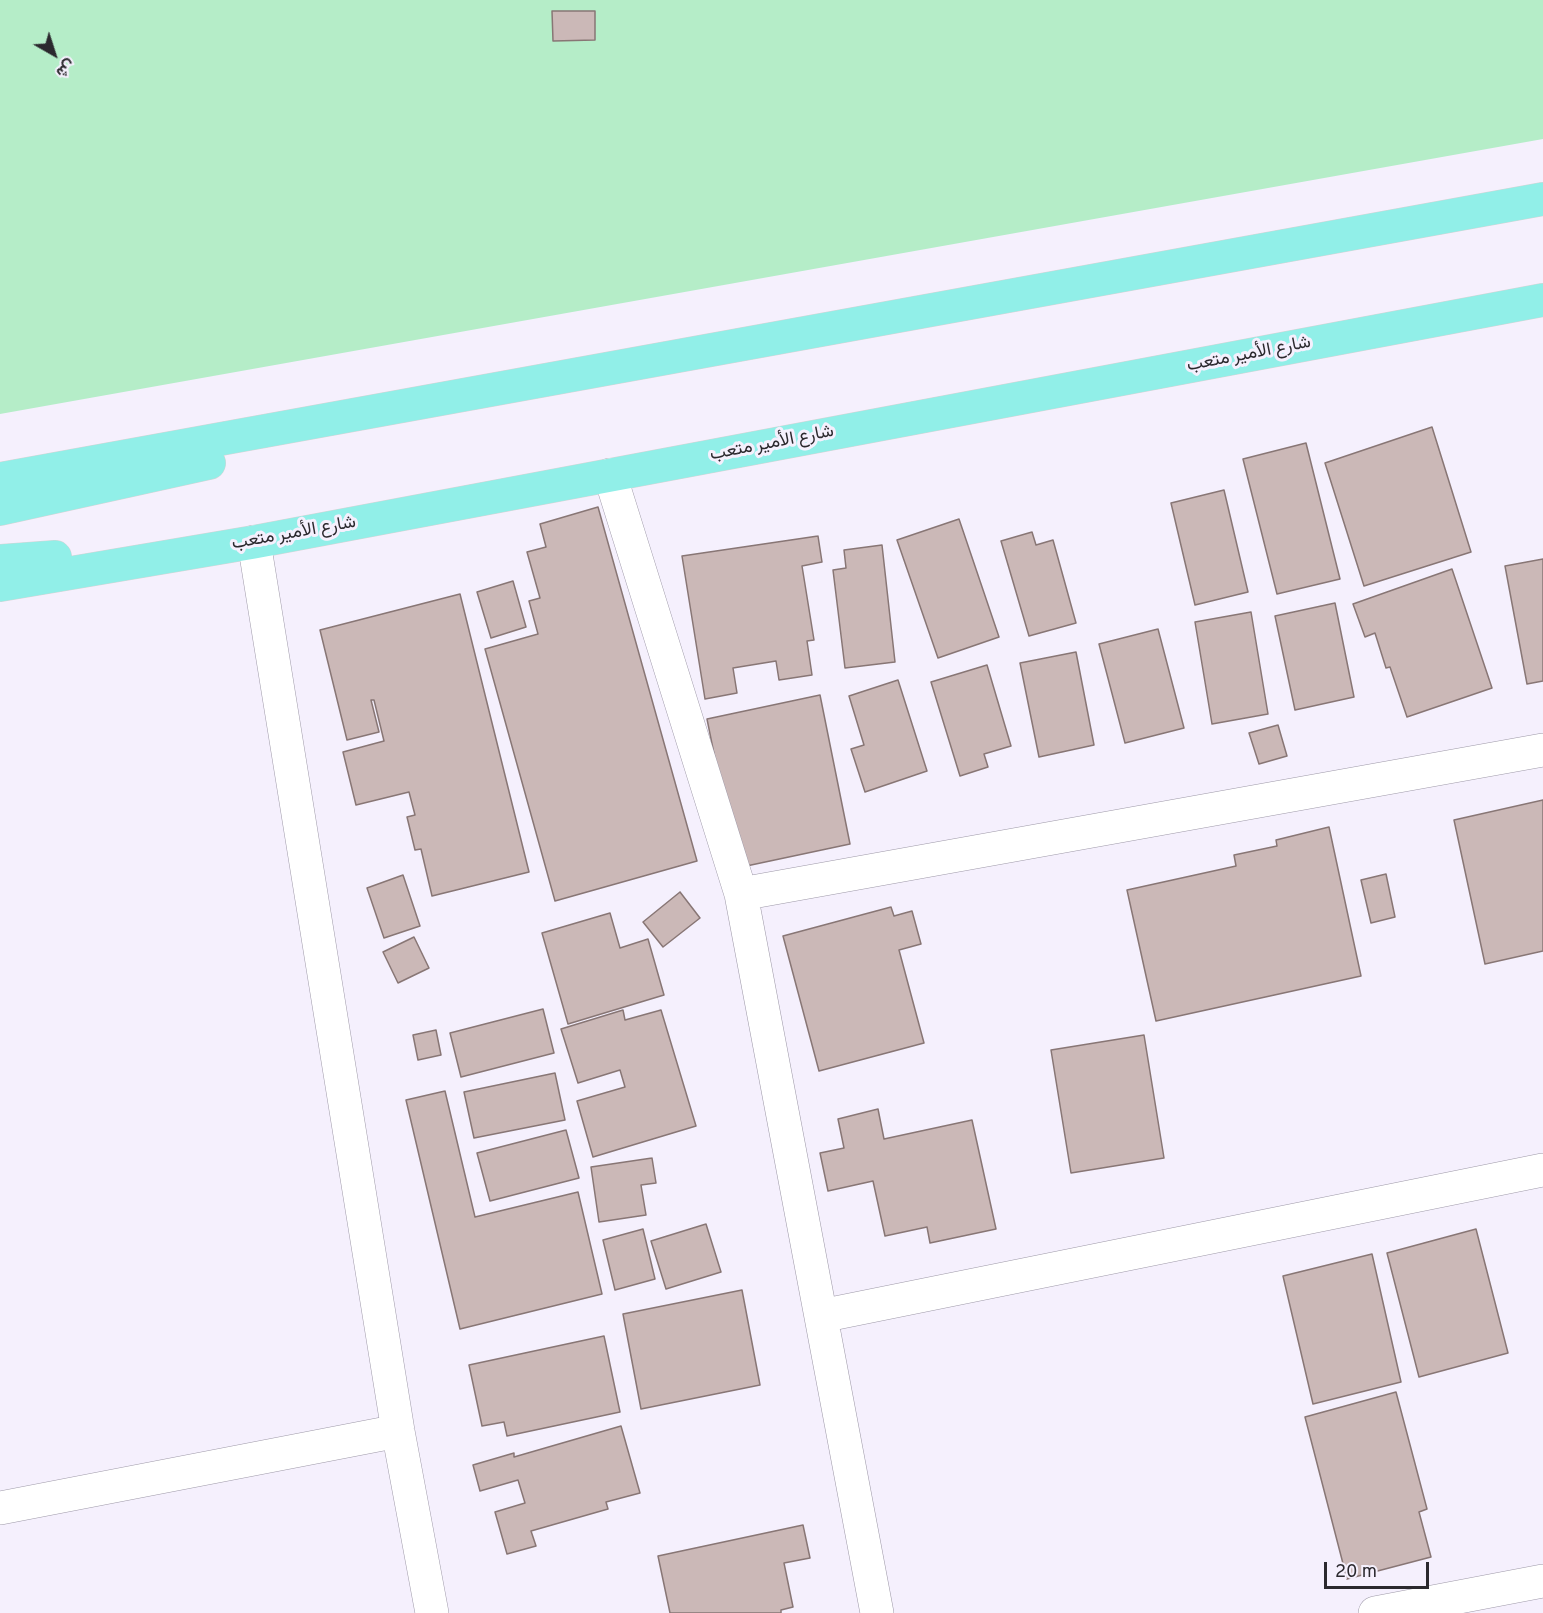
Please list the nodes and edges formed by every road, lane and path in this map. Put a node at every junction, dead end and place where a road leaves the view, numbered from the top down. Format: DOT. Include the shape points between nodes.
graph roads {
  1 [pos="1543,199"];
  2 [pos="1543,300"];
  3 [pos="543,381"];
  4 [pos="610,475"];
  5 [pos="0,479"];
  6 [pos="0,509"];
  7 [pos="254,542"];
  8 [pos="0,561"];
  9 [pos="0,585"];
  10 [pos="1543,750"];
  11 [pos="741,894"];
  12 [pos="1543,1170"];
  13 [pos="821,1316"];
  14 [pos="398,1431"];
  15 [pos="0,1508"];
  16 [pos="1543,1581"];
  17 [pos="432,1613"];
  18 [pos="877,1613"];
  19 [pos="1375,1613"];
  1 -- 3 [label="main road"];
  2 -- 4 [label="main road, شارع الأمير متعب"];
  3 -- 5 [label="main road"];
  3 -- 6 [label="main road"];
  4 -- 7 [label="main road, شارع الأمير متعب"];
  4 -- 11 [label="street"];
  7 -- 8 [label="main road"];
  7 -- 9 [label="main road, شارع الأمير متعب"];
  7 -- 14 [label="street"];
  10 -- 11 [label="street"];
  11 -- 13 [label="street"];
  12 -- 13 [label="street"];
  13 -- 18 [label="street"];
  14 -- 15 [label="street"];
  14 -- 17 [label="street"];
  16 -- 19 [label="street"];
}
